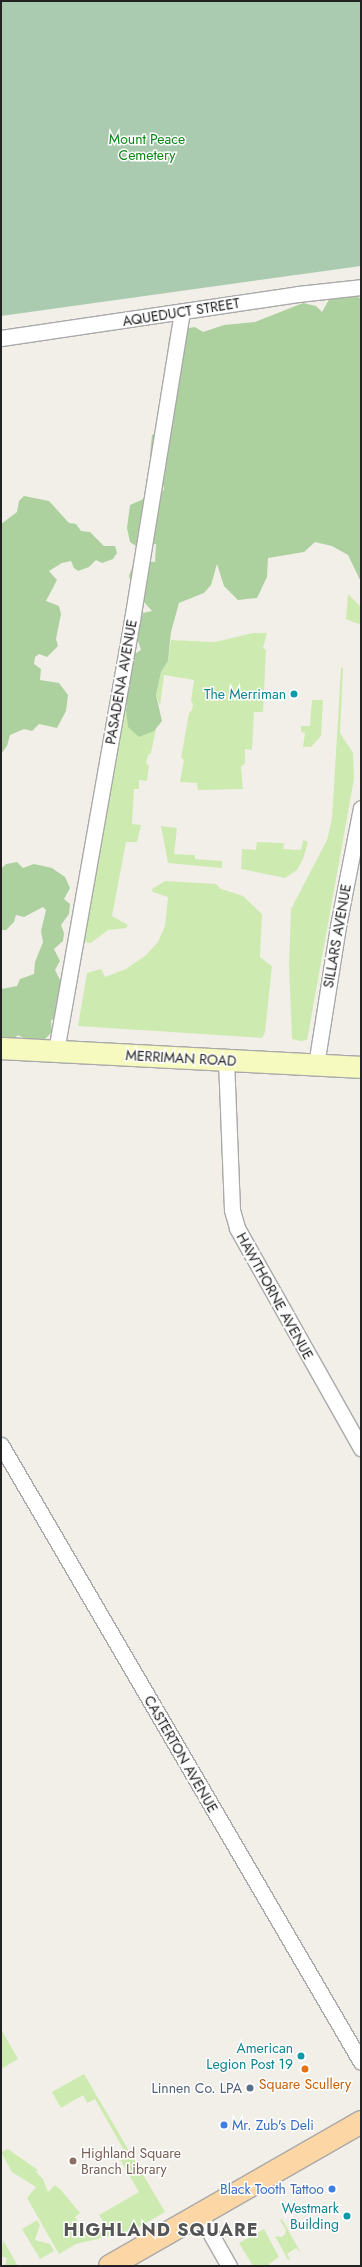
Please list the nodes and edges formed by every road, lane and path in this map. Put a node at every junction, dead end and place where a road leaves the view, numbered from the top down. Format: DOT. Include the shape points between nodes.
graph roads {
  1 [pos="361,287"];
  2 [pos="182,312"];
  3 [pos="1,338"];
  4 [pos="361,808"];
  5 [pos="1,1048"];
  6 [pos="56,1051"];
  7 [pos="226,1060"];
  8 [pos="316,1065"];
  9 [pos="361,1067"];
  10 [pos="1,1445"];
  11 [pos="361,1448"];
  12 [pos="361,2062"];
  13 [pos="361,2122"];
  14 [pos="200,2215"];
  15 [pos="110,2266"];
  16 [pos="229,2266"];
  1 -- 2 [label="street, AQUEDUCT STREET"];
  2 -- 3 [label="street, AQUEDUCT STREET"];
  2 -- 6 [label="street, PASADENA AVENUE"];
  4 -- 8 [label="street, SILLARS AVENUE" via="338,926"];
  5 -- 6 [label="main road, MERRIMAN ROAD"];
  6 -- 7 [label="main road, MERRIMAN ROAD"];
  7 -- 8 [label="main road, MERRIMAN ROAD"];
  7 -- 11 [label="street, HAWTHORNE AVENUE" via="232,1210 237,1228"];
  8 -- 9 [label="main road, MERRIMAN ROAD"];
  10 -- 12 [label="street, CASTERTON AVENUE"];
  13 -- 14 [label="main road"];
  14 -- 15 [label="main road"];
  14 -- 16 [label="street"];
}
